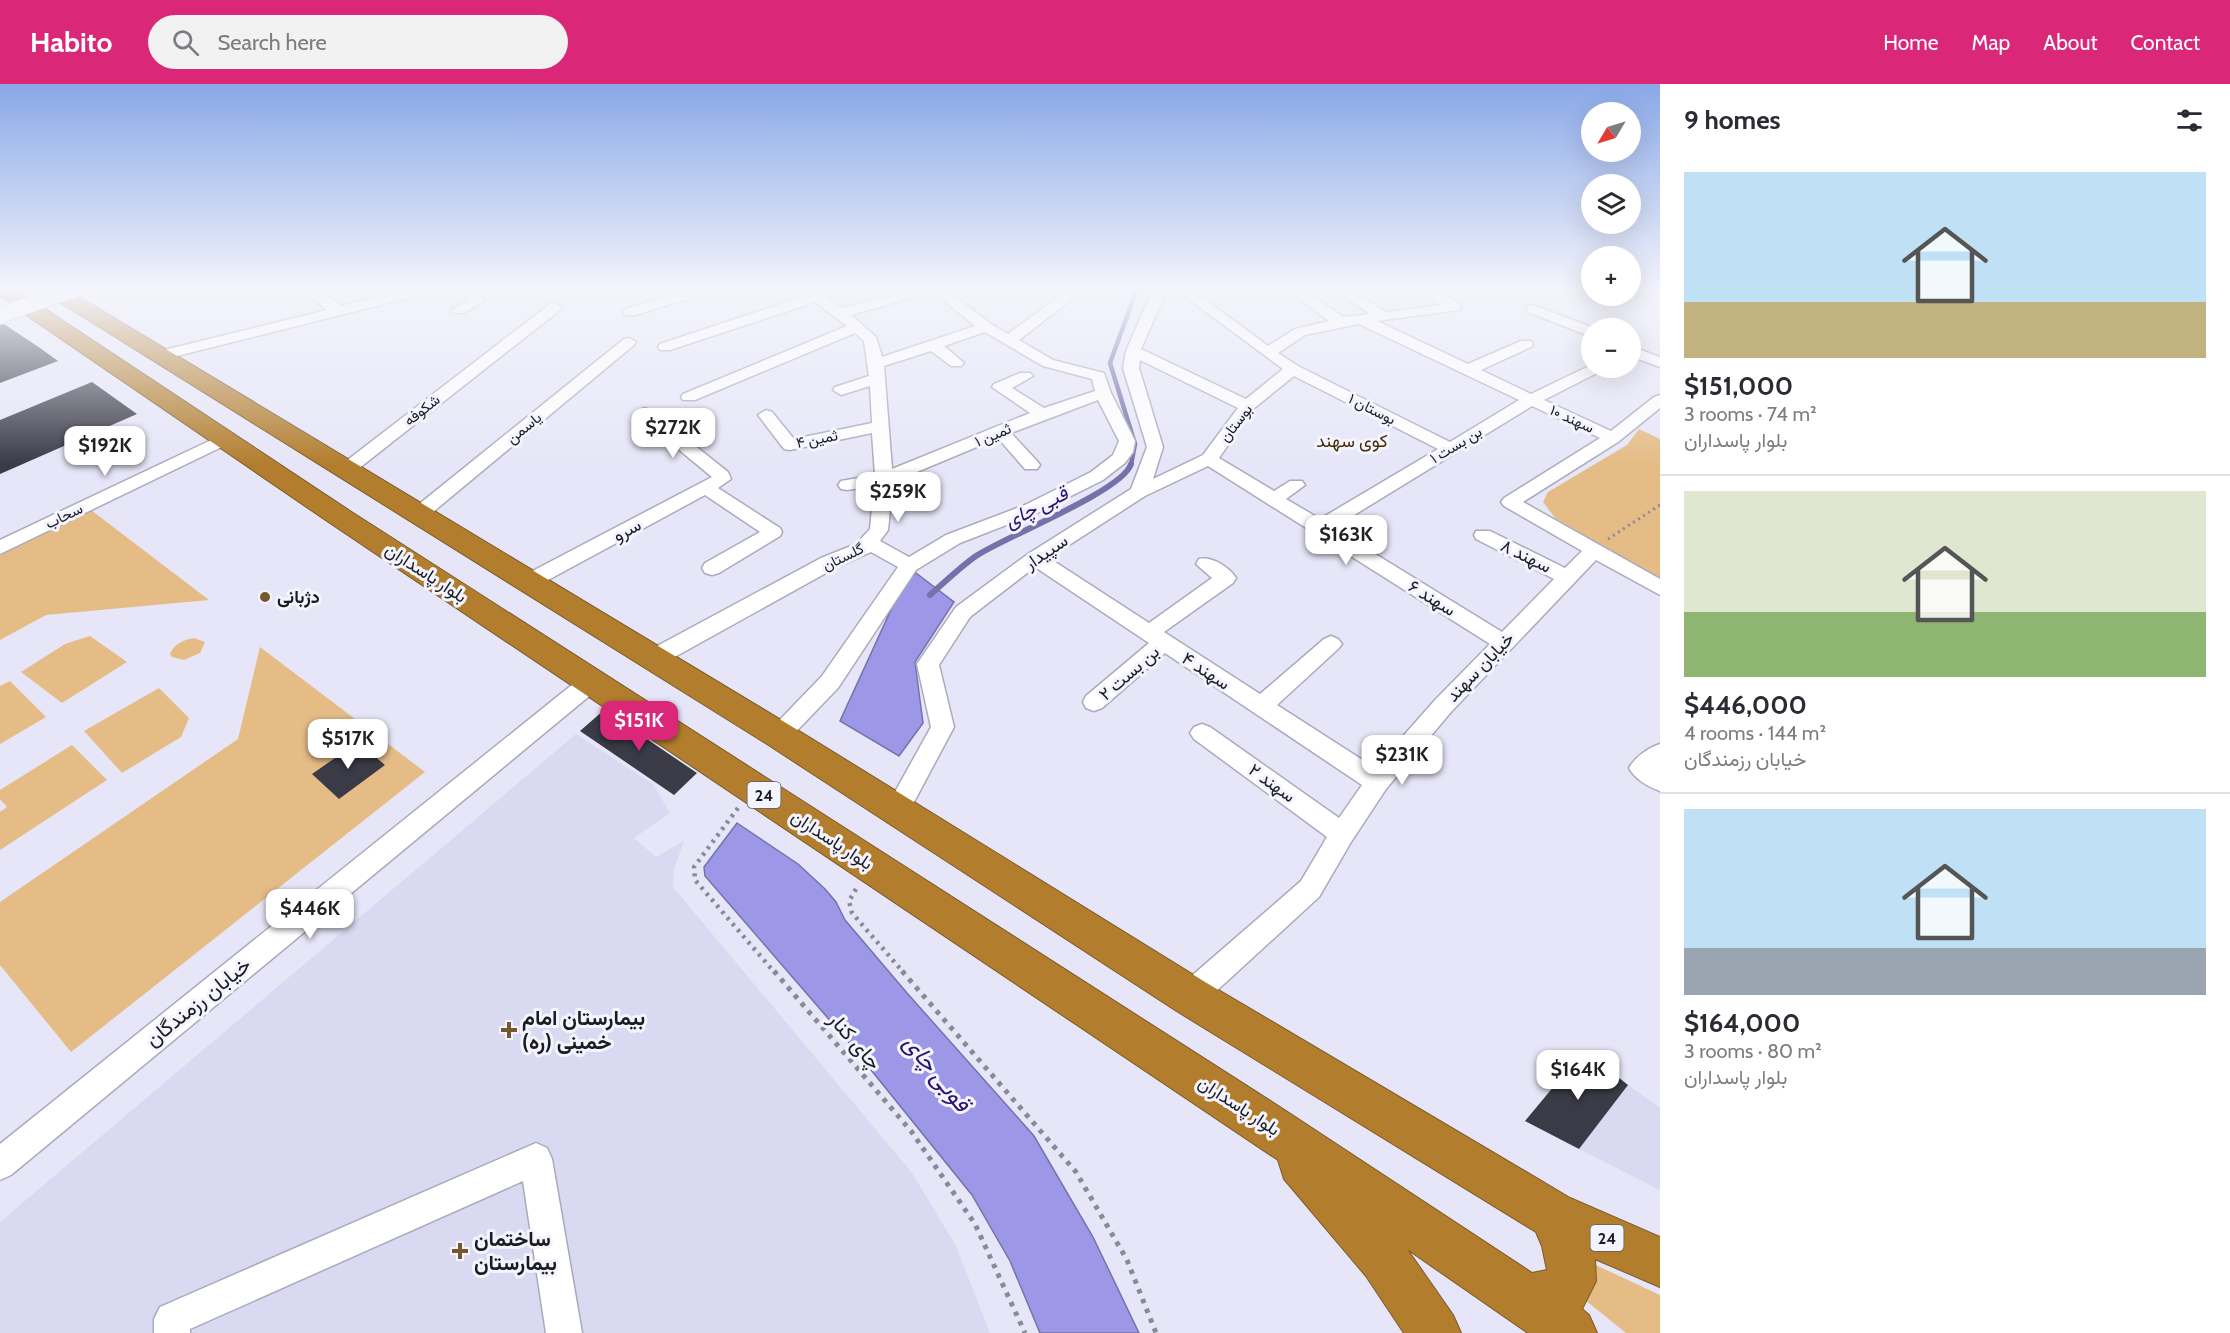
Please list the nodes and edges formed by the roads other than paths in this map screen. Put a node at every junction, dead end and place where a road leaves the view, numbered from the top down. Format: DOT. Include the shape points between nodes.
graph roads {
  1 [pos="80,347"];
  2 [pos="148,347"];
  3 [pos="192,347"];
  4 [pos="503,347"];
  5 [pos="623,347"];
  6 [pos="809,347"];
  7 [pos="872,347"];
  8 [pos="928,347"];
  9 [pos="936,347"];
  10 [pos="1021,347"];
  11 [pos="1135,347"];
  12 [pos="1260,347"];
  13 [pos="1277,347"];
  14 [pos="1420,347"];
  15 [pos="1519,347"];
  16 [pos="1133,351"];
  17 [pos="1268,353"];
  18 [pos="1641,354"];
  19 [pos="161,355"];
  20 [pos="1660,362"];
  21 [pos="956,363"];
  22 [pos="1293,369"];
  23 [pos="1468,370"];
  24 [pos="876,371"];
  25 [pos="1581,375"];
  26 [pos="1025,376"];
  27 [pos="841,390"];
  28 [pos="1103,393"];
  29 [pos="689,397"];
  30 [pos="1531,400"];
  31 [pos="1660,400"];
  32 [pos="1246,406"];
  33 [pos="644,414"];
  34 [pos="1042,414"];
  35 [pos="766,415"];
  36 [pos="881,426"];
  37 [pos="1001,432"];
  38 [pos="226,438"];
  39 [pos="1612,438"];
  40 [pos="1451,449"];
  41 [pos="1209,459"];
  42 [pos="1031,465"];
  43 [pos="346,469"];
  44 [pos="884,479"];
  45 [pos="847,485"];
  46 [pos="1296,485"];
  47 [pos="706,488"];
  48 [pos="1139,492"];
  49 [pos="1274,500"];
  50 [pos="420,513"];
  51 [pos="1319,528"];
  52 [pos="1483,535"];
  53 [pos="870,543"];
  54 [pos="0,548"];
  55 [pos="1593,551"];
  56 [pos="1035,558"];
  57 [pos="1206,564"];
  58 [pos="909,565"];
  59 [pos="712,568"];
  60 [pos="1569,578"];
  61 [pos="530,581"];
  62 [pos="1660,588"];
  63 [pos="1156,638"];
  64 [pos="1503,642"];
  65 [pos="1331,644"];
  66 [pos="654,658"];
  67 [pos="591,681"];
  68 [pos="1094,702"];
  69 [pos="1261,707"];
  70 [pos="1202,732"];
  71 [pos="779,735"];
  72 [pos="1660,753"];
  73 [pos="1650,774"];
  74 [pos="1377,782"];
  75 [pos="897,810"];
  76 [pos="1342,834"];
  77 [pos="1190,996"];
  78 [pos="1270,1127"];
  79 [pos="0,1164"];
  80 [pos="1553,1215"];
  81 [pos="1660,1262"];
  82 [pos="1527,1300"];
  83 [pos="172,1333"];
  84 [pos="564,1333"];
  85 [pos="1435,1333"];
  86 [pos="1571,1333"];
  1 -- 38 [label="highway, بلوار پاسداران / 24"];
  2 -- 19 [label="highway, 24"];
  3 -- 19 [label="street"];
  4 -- 43 [label="street, شکوفه"];
  5 -- 50 [label="street, یاسمن"];
  6 -- 29 [label="street"];
  7 -- 24 [label="street, گلستان"];
  8 -- 24 [label="street"];
  9 -- 21 [label="street"];
  10 -- 28 [label="street" via="1048,363 1098,376"];
  11 -- 16 [label="street"];
  12 -- 17 [label="street"];
  13 -- 17 [label="street"];
  14 -- 23 [label="street, سهند ۱۰"];
  15 -- 23 [label="street"];
  16 -- 32 [label="street"];
  16 -- 48 [label="street" via="1131,368 1155,447"];
  17 -- 22 [label="street"];
  18 -- 20 [label="street"];
  19 -- 43 [label="highway, 24"];
  22 -- 32 [label="street, بوستان"];
  22 -- 40 [label="street, بوستان ۱"];
  23 -- 30 [label="street, سهند ۱۰"];
  24 -- 27 [label="street"];
  24 -- 36 [label="street, گلستان"];
  25 -- 30 [label="street, بن بست ۱"];
  26 -- 34 [label="street" via="1000,387"];
  28 -- 34 [label="street, ثمین ۱"];
  28 -- 58 [label="street" via="1127,441 1113,465 1030,508 953,539"];
  30 -- 39 [label="street, سهند ۱۰"];
  30 -- 40 [label="street, بن بست ۱"];
  31 -- 39 [label="street"];
  32 -- 41 [label="street, بوستان"];
  33 -- 47 [label="street, سرو" via="723,477"];
  34 -- 37 [label="street, ثمین ۱"];
  35 -- 36 [label="street, ثمین ۴" via="790,445"];
  36 -- 44 [label="street, گلستان"];
  37 -- 42 [label="street"];
  37 -- 44 [label="street, ثمین ۱"];
  38 -- 54 [label="street, سحاب"];
  38 -- 67 [label="highway, بلوار پاسداران / 24"];
  39 -- 55 [label="street" via="1510,502"];
  40 -- 51 [label="street, بن بست ۱"];
  41 -- 48 [label="street, بوستان"];
  41 -- 49 [label="street, سهند ۶"];
  43 -- 50 [label="highway, 24"];
  44 -- 45 [label="street, ثمین ۱"];
  44 -- 53 [label="street, گلستان" via="879,530"];
  46 -- 49 [label="street"];
  47 -- 59 [label="street" via="772,532"];
  47 -- 61 [label="street, سرو"];
  48 -- 56 [label="street, سپیدار"];
  49 -- 51 [label="street, سهند ۶"];
  50 -- 61 [label="highway, 24"];
  51 -- 64 [label="street, سهند ۶"];
  52 -- 60 [label="street, سهند ۸"];
  53 -- 58 [label="street"];
  53 -- 66 [label="street, گلستان"];
  55 -- 60 [label="street, خیابان سهند"];
  55 -- 62 [label="street"];
  56 -- 63 [label="street, سهند ۴"];
  56 -- 75 [label="street, سپیدار" via="963,612 928,663 943,727"];
  57 -- 63 [label="street, بن بست ۲" via="1226,578"];
  58 -- 71 [label="street" via="830,682"];
  60 -- 64 [label="street, خیابان سهند"];
  61 -- 66 [label="highway, 24"];
  63 -- 68 [label="street, بن بست ۲"];
  63 -- 69 [label="street, سهند ۴"];
  64 -- 74 [label="street, خیابان سهند"];
  65 -- 69 [label="street"];
  66 -- 71 [label="highway, 24"];
  67 -- 78 [label="highway, بلوار پاسداران / 24"];
  67 -- 79 [label="street, خیابان رزمندگان"];
  69 -- 74 [label="street, سهند ۴"];
  70 -- 76 [label="street, سهند ۲"];
  71 -- 75 [label="highway, 24"];
  72 -- 73 [label="street"];
  74 -- 76 [label="street, خیابان سهند"];
  75 -- 77 [label="highway, 24"];
  76 -- 77 [label="street, خیابان سهند" via="1310,889"];
  77 -- 80 [label="highway, 24"];
  78 -- 82 [label="highway, بلوار پاسداران / 24"];
  78 -- 85 [label="highway" via="1384,1258"];
  80 -- 81 [label="highway, 24"];
  80 -- 82 [label="highway" via="1572,1262 1572,1276 1566,1289 1556,1296"];
  82 -- 86 [label="highway, بلوار پاسداران / 24"];
  83 -- 84 [label="street" via="172,1319 536,1159"];
}
